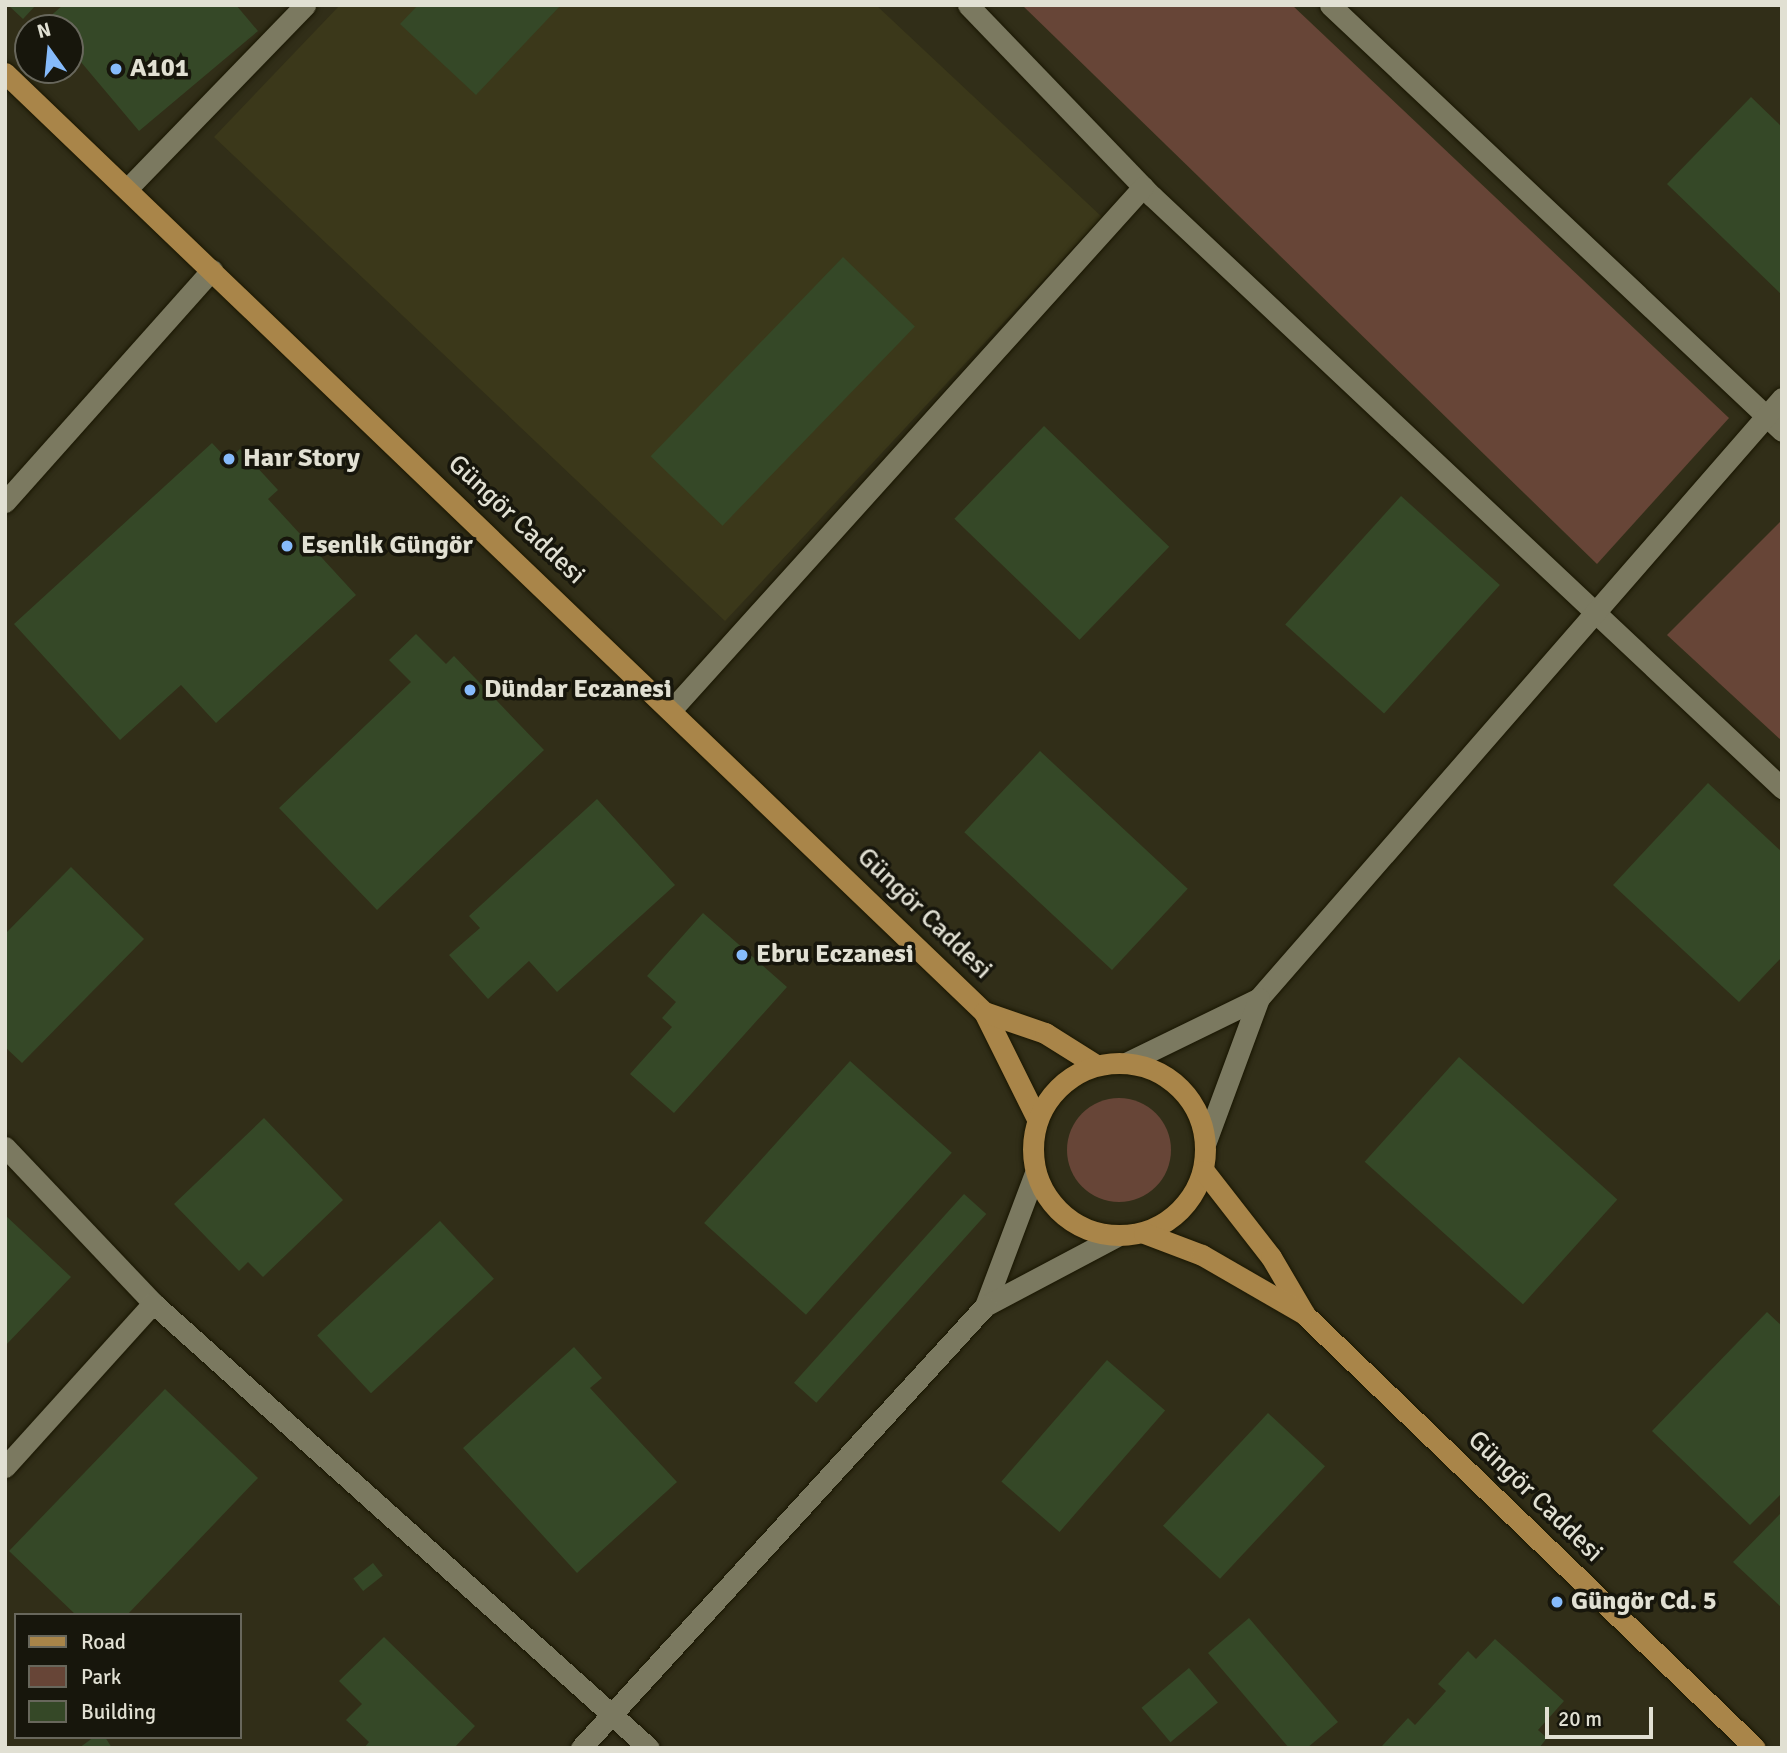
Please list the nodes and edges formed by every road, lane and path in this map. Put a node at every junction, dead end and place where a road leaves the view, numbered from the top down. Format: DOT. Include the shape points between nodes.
graph roads {
  1 [pos="305,5"];
  2 [pos="968,5"];
  3 [pos="1330,5"];
  4 [pos="5,73"];
  5 [pos="1143,187"];
  6 [pos="127,189"];
  7 [pos="212,270"];
  8 [pos="1782,398"];
  9 [pos="1765,415"];
  10 [pos="1782,430"];
  11 [pos="5,502"];
  12 [pos="1596,611"];
  13 [pos="673,708"];
  14 [pos="1782,788"];
  15 [pos="1259,998"];
  16 [pos="984,1012"];
  17 [pos="1126,1063"];
  18 [pos="1096,1065"];
  19 [pos="1037,1119"];
  20 [pos="1206,1141"];
  21 [pos="5,1147"];
  22 [pos="1204,1171"];
  23 [pos="1035,1173"];
  24 [pos="1143,1233"];
  25 [pos="1117,1236"];
  26 [pos="153,1303"];
  27 [pos="985,1306"];
  28 [pos="1306,1315"];
  29 [pos="5,1467"];
  30 [pos="613,1712"];
  31 [pos="581,1748"];
  32 [pos="649,1748"];
  33 [pos="1755,1748"];
  1 -- 6 [label="street"];
  2 -- 5 [label="street"];
  3 -- 9 [label="street"];
  4 -- 6 [label="main road, Güngör Caddesi"];
  5 -- 12 [label="street"];
  5 -- 13 [label="street"];
  6 -- 7 [label="main road, Güngör Caddesi"];
  7 -- 11 [label="street"];
  7 -- 13 [label="main road, Güngör Caddesi"];
  8 -- 9 [label="street"];
  9 -- 10 [label="street"];
  9 -- 12 [label="street"];
  12 -- 14 [label="street"];
  12 -- 15 [label="street"];
  13 -- 16 [label="main road, Güngör Caddesi"];
  15 -- 17 [label="street"];
  15 -- 20 [label="street"];
  16 -- 18 [label="main road" via="1045,1033"];
  16 -- 19 [label="main road"];
  17 -- 18 [label="main road"];
  17 -- 20 [label="main road" via="1156,1070 1180,1087 1198,1112"];
  18 -- 19 [label="main road" via="1061,1086"];
  19 -- 23 [label="main road"];
  20 -- 22 [label="main road"];
  21 -- 26 [label="street"];
  22 -- 24 [label="main road" via="1191,1198 1171,1220"];
  22 -- 28 [label="main road" via="1271,1257"];
  23 -- 25 [label="main road" via="1065,1218"];
  23 -- 27 [label="street"];
  24 -- 25 [label="main road"];
  24 -- 28 [label="main road" via="1202,1255"];
  25 -- 27 [label="street"];
  26 -- 29 [label="street"];
  26 -- 30 [label="street"];
  27 -- 30 [label="street"];
  28 -- 33 [label="main road, Güngör Caddesi"];
  30 -- 31 [label="street"];
  30 -- 32 [label="street"];
}
